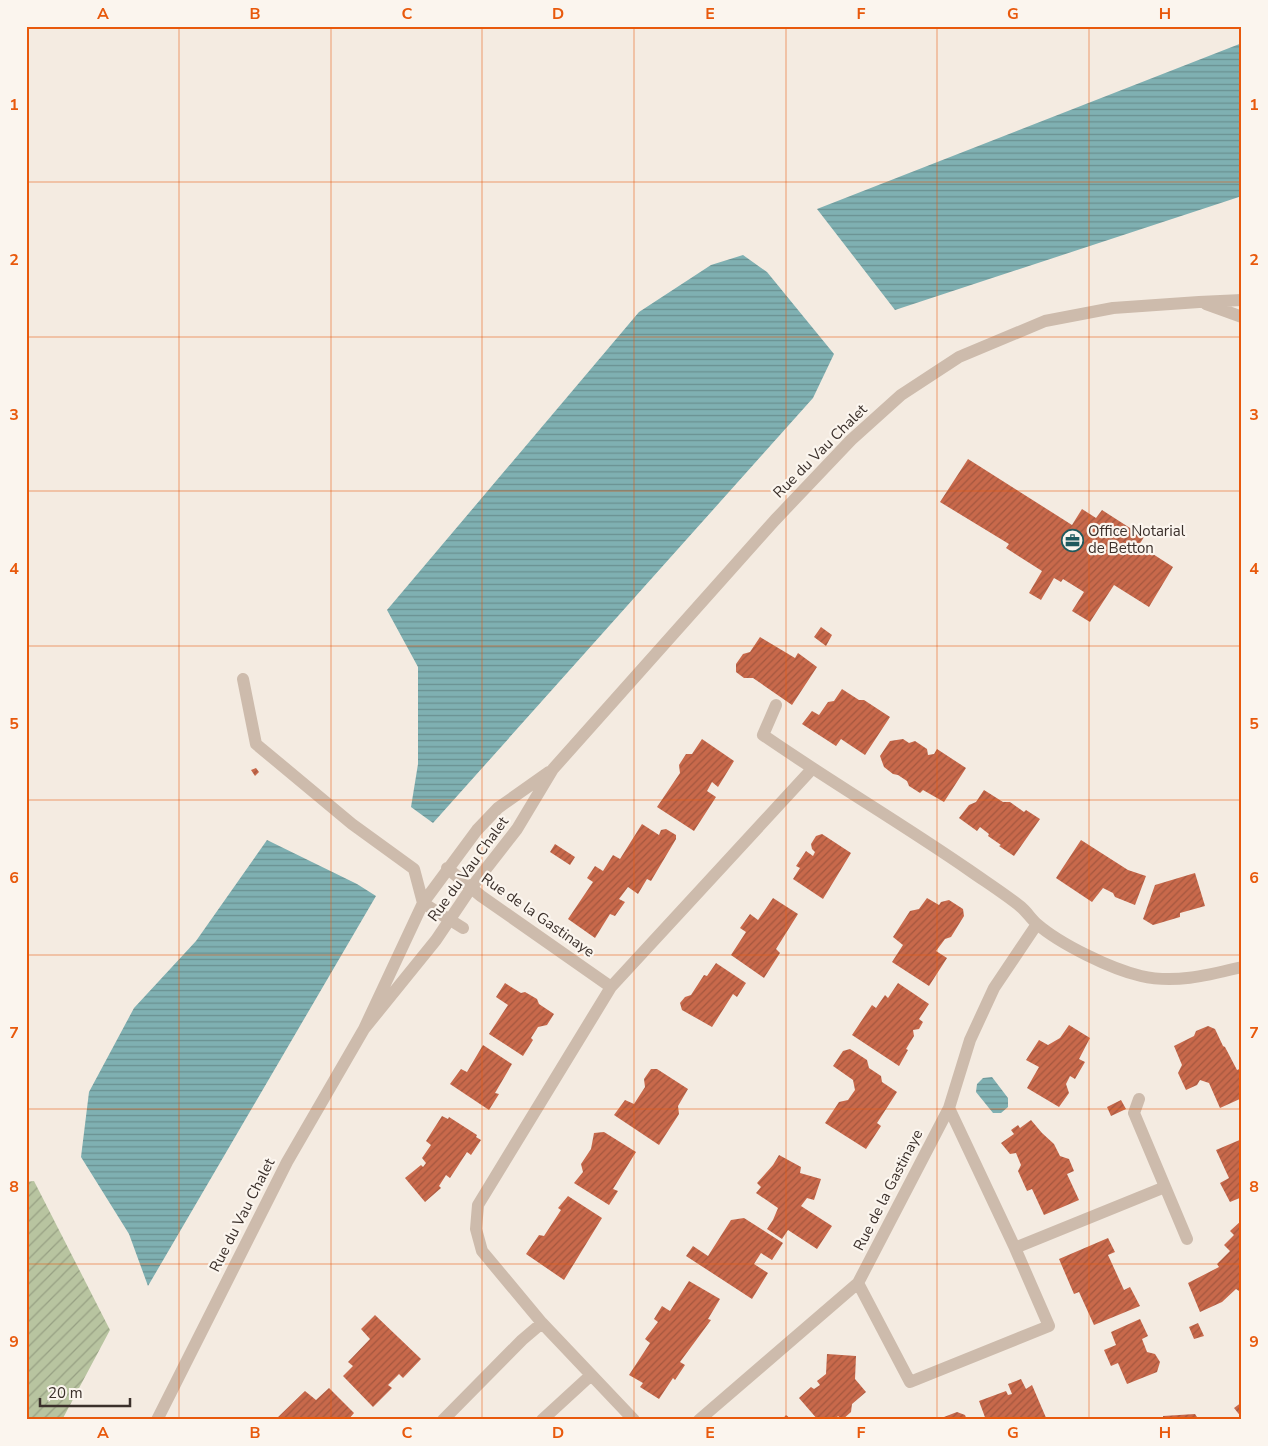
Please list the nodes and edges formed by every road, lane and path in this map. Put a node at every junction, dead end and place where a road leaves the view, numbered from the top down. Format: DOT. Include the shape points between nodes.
graph roads {
  1 [pos="1242,300"];
  2 [pos="1199,302"];
  3 [pos="1242,317"];
  4 [pos="244,679"];
  5 [pos="776,704"];
  6 [pos="553,769"];
  7 [pos="812,769"];
  8 [pos="448,868"];
  9 [pos="471,888"];
  10 [pos="422,902"];
  11 [pos="449,920"];
  12 [pos="1037,924"];
  13 [pos="463,928"];
  14 [pos="1242,967"];
  15 [pos="611,987"];
  16 [pos="364,1029"];
  17 [pos="1139,1099"];
  18 [pos="949,1108"];
  19 [pos="1165,1187"];
  20 [pos="1187,1239"];
  21 [pos="1015,1248"];
  22 [pos="858,1283"];
  23 [pos="542,1323"];
  24 [pos="590,1376"];
  25 [pos="157,1420"];
  26 [pos="443,1420"];
  27 [pos="542,1420"];
  28 [pos="634,1420"];
  29 [pos="699,1420"];
  1 -- 2 [label="street, Rue du Vau Chalet"];
  2 -- 3 [label="street, Rue du Vau Chalet"];
  2 -- 6 [label="street, Rue du Vau Chalet" via="1113,308 1044,321 959,357 901,395 851,440 774,520"];
  4 -- 10 [label="street" via="256,744 352,824 414,869"];
  5 -- 7 [label="street" via="763,735"];
  6 -- 8 [label="street, Rue du Vau Chalet" via="498,808"];
  6 -- 9 [label="street, Rue du Vau Chalet" via="517,829"];
  7 -- 12 [label="street" via="970,870 1022,908"];
  7 -- 15 [label="street"];
  8 -- 9 [label="street, Rue de la Gastinaye"];
  8 -- 10 [label="street, Rue du Vau Chalet"];
  9 -- 11 [label="street, Rue du Vau Chalet"];
  9 -- 15 [label="street, Rue de la Gastinaye"];
  10 -- 11 [label="street"];
  10 -- 16 [label="street, Rue du Vau Chalet"];
  11 -- 13 [label="street"];
  11 -- 16 [label="street, Rue du Vau Chalet"];
  12 -- 14 [label="street" via="1094,958 1140,976 1196,978"];
  12 -- 18 [label="street, Rue de la Gastinaye" via="994,988 970,1040"];
  15 -- 23 [label="street" via="478,1204 476,1229 482,1251"];
  16 -- 25 [label="street, Rue du Vau Chalet" via="287,1162"];
  17 -- 19 [label="street" via="1134,1113"];
  18 -- 21 [label="street"];
  18 -- 22 [label="street, Rue de la Gastinaye"];
  19 -- 20 [label="street"];
  19 -- 21 [label="street"];
  21 -- 22 [label="street" via="1049,1326 910,1382"];
  22 -- 29 [label="street, Rue de la Gastinaye"];
  23 -- 24 [label="street"];
  23 -- 26 [label="street"];
  24 -- 27 [label="street"];
  24 -- 28 [label="street"];
}
